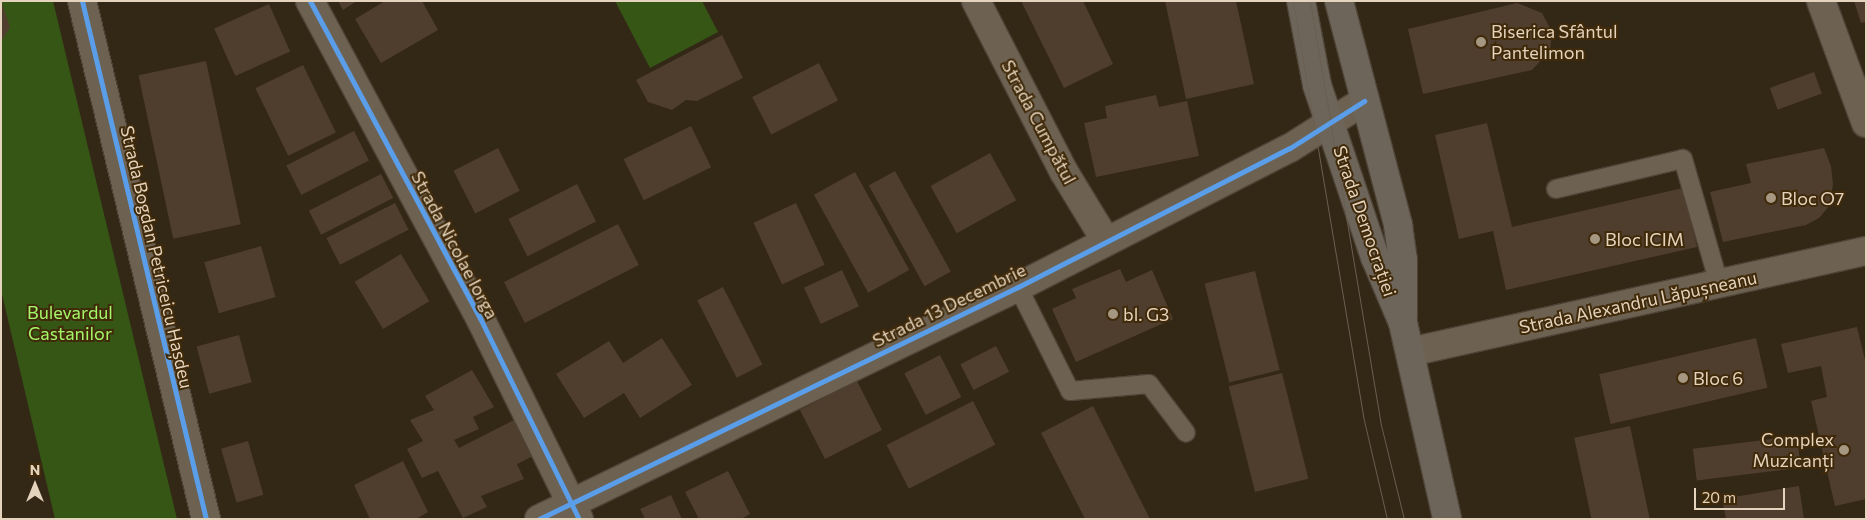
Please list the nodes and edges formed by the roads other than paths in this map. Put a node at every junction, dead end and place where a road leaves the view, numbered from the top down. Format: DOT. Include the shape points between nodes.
graph roads {
  1 [pos="82,1"];
  2 [pos="310,1"];
  3 [pos="976,1"];
  4 [pos="1301,1"];
  5 [pos="1339,1"];
  6 [pos="1821,1"];
  7 [pos="1364,101"];
  8 [pos="1332,123"];
  9 [pos="1866,124"];
  10 [pos="1556,190"];
  11 [pos="1106,241"];
  12 [pos="1866,251"];
  13 [pos="1718,284"];
  14 [pos="1018,287"];
  15 [pos="1403,323"];
  16 [pos="1410,352"];
  17 [pos="1186,433"];
  18 [pos="576,511"];
  19 [pos="206,519"];
  20 [pos="539,519"];
  21 [pos="1447,519"];
  1 -- 19 [label="street, Strada Bogdan Petriceicu Hașdeu"];
  2 -- 18 [label="street, Strada Nicolae Iorga" via="480,318"];
  3 -- 11 [label="street, Strada Cumpătul" via="1064,172"];
  4 -- 8 [label="main road, Strada Democrației" via="1316,85"];
  5 -- 7 [label="main road, Strada Democrației"];
  6 -- 9 [label="street"];
  7 -- 8 [label="street, Strada 13 Decembrie"];
  7 -- 15 [label="main road, Strada Democrației" via="1398,225 1403,260"];
  8 -- 11 [label="street, Strada 13 Decembrie" via="1290,148"];
  8 -- 15 [label="main road, Strada Democrației" via="1375,258"];
  10 -- 13 [label="lane" via="1683,159"];
  11 -- 14 [label="street, Strada 13 Decembrie"];
  12 -- 13 [label="street, Strada Alexandru Lăpușneanu"];
  13 -- 16 [label="street, Strada Alexandru Lăpușneanu"];
  14 -- 17 [label="lane" via="1070,391 1149,384"];
  14 -- 18 [label="street, Strada 13 Decembrie"];
  15 -- 16 [label="main road, Strada Democrației"];
  16 -- 21 [label="main road, Strada Democrației"];
  18 -- 20 [label="street, Strada 13 Decembrie"];
}
